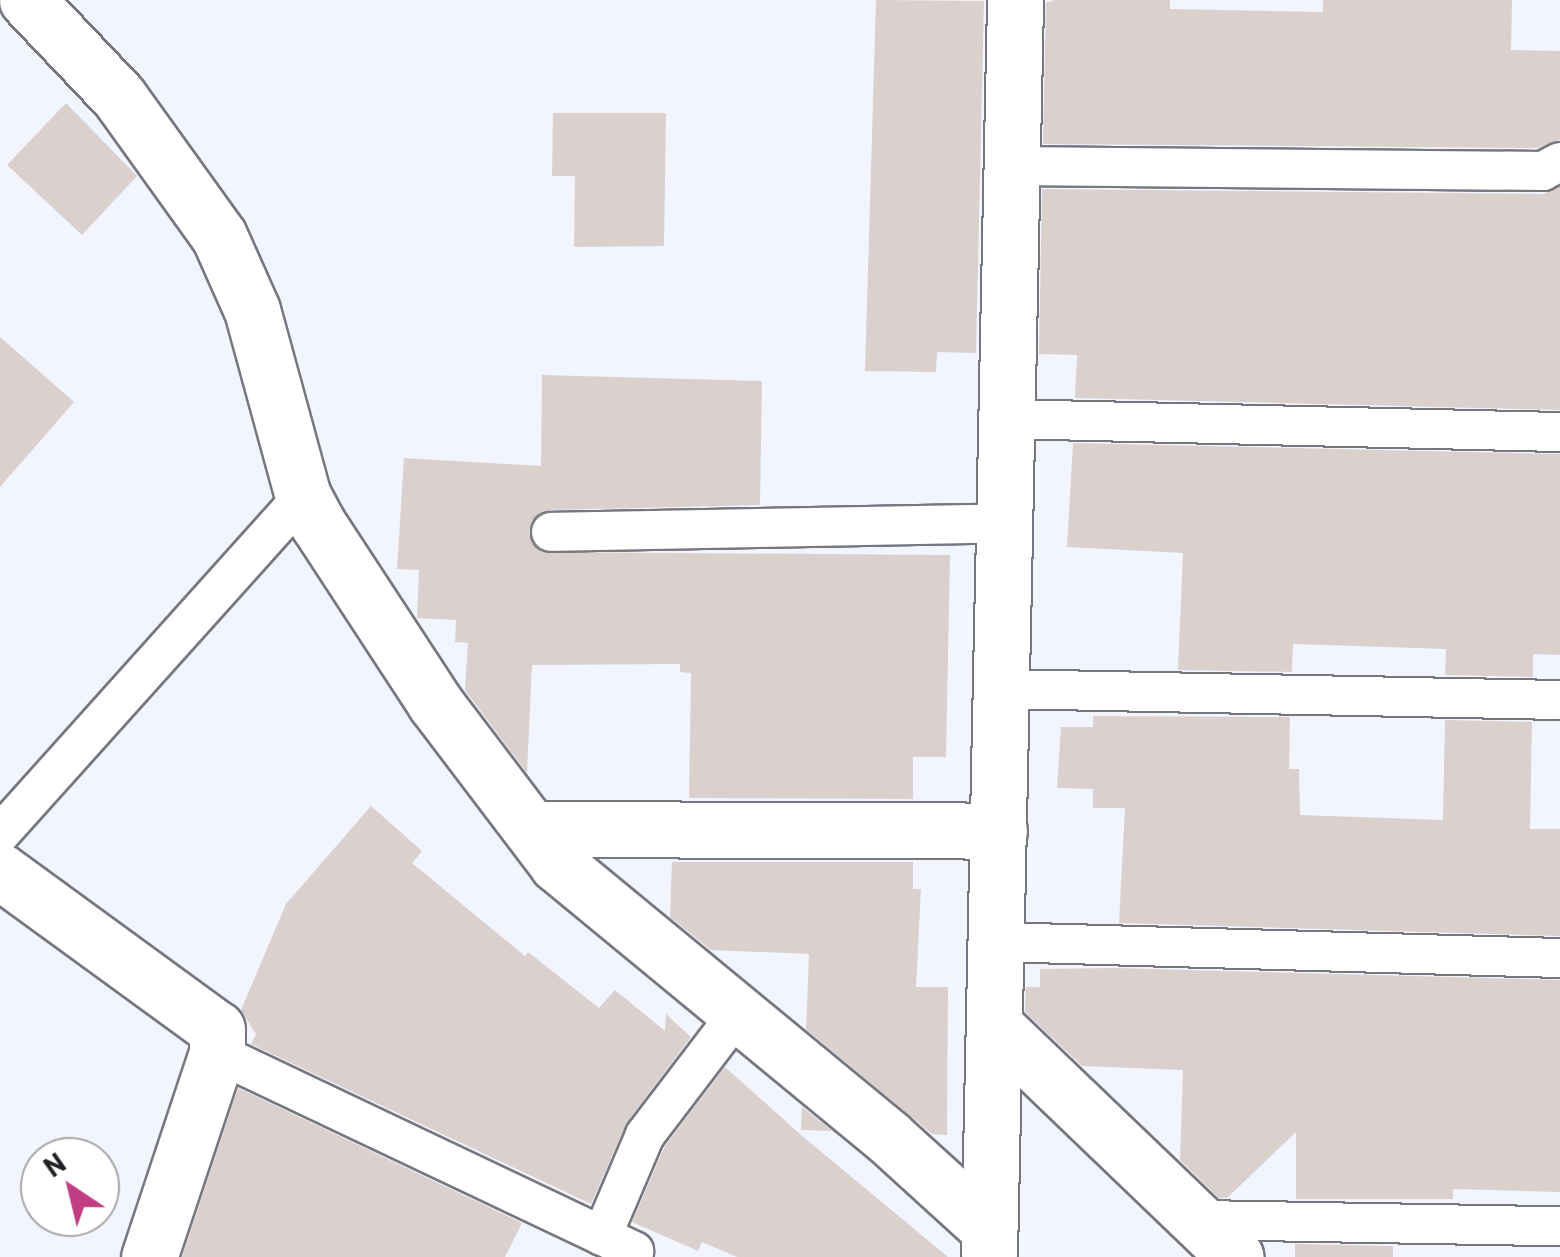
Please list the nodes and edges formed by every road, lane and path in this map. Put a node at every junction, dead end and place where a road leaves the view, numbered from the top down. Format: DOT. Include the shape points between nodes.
graph roads {
  1 [pos="1015,0"];
  2 [pos="50,11"];
  3 [pos="1560,162"];
  4 [pos="1012,166"];
  5 [pos="1007,420"];
  6 [pos="1560,432"];
  7 [pos="303,496"];
  8 [pos="1005,523"];
  9 [pos="551,532"];
  10 [pos="1002,689"];
  11 [pos="1560,700"];
  12 [pos="534,829"];
  13 [pos="999,831"];
  14 [pos="0,834"];
  15 [pos="0,871"];
  16 [pos="997,942"];
  17 [pos="1560,958"];
  18 [pos="738,1013"];
  19 [pos="996,1027"];
  20 [pos="216,1053"];
  21 [pos="1560,1226"];
  22 [pos="1218,1239"];
  23 [pos="988,1242"];
  24 [pos="616,1246"];
  25 [pos="149,1257"];
  1 -- 4 [label="street"];
  2 -- 7 [label="street" via="160,149 219,236 278,388"];
  3 -- 4 [label="lane" via="1543,171"];
  4 -- 5 [label="street"];
  5 -- 6 [label="lane"];
  5 -- 8 [label="street"];
  7 -- 12 [label="street" via="434,703"];
  7 -- 14 [label="lane"];
  8 -- 9 [label="lane"];
  8 -- 10 [label="street"];
  10 -- 11 [label="lane"];
  10 -- 13 [label="street"];
  12 -- 13 [label="street"];
  12 -- 18 [label="street" via="557,864"];
  13 -- 16 [label="street"];
  15 -- 20 [label="street" via="218,1029"];
  16 -- 17 [label="lane"];
  16 -- 19 [label="street"];
  18 -- 23 [label="street"];
  18 -- 24 [label="lane" via="645,1135"];
  19 -- 22 [label="street"];
  19 -- 23 [label="street"];
  20 -- 24 [label="lane"];
  20 -- 25 [label="street"];
  21 -- 22 [label="lane"];
}
